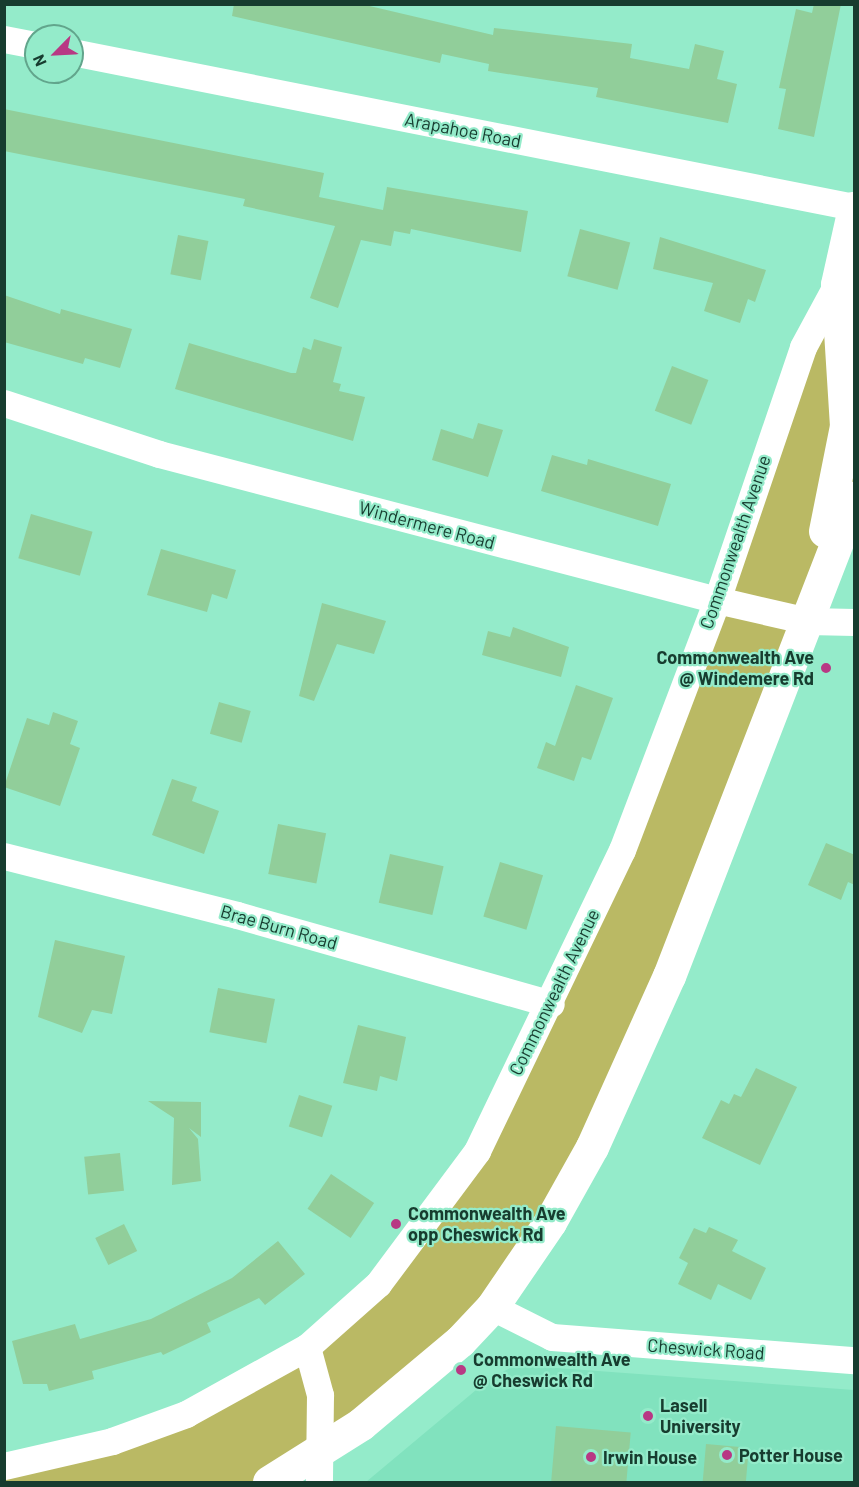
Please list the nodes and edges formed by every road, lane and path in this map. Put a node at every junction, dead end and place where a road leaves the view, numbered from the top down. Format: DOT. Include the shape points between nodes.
graph roads {
  1 [pos="4,39"];
  2 [pos="24,43"];
  3 [pos="84,54"];
  4 [pos="855,207"];
  5 [pos="837,284"];
  6 [pos="4,404"];
  7 [pos="855,498"];
  8 [pos="717,600"];
  9 [pos="808,621"];
  10 [pos="855,622"];
  11 [pos="4,856"];
  12 [pos="551,1004"];
  13 [pos="492,1307"];
  14 [pos="307,1347"];
  15 [pos="855,1360"];
  16 [pos="322,1450"];
  17 [pos="4,1466"];
  18 [pos="269,1482"];
  19 [pos="319,1482"];
  1 -- 2 [label="street"];
  3 -- 4 [label="street, Arapahoe Road"];
  4 -- 5 [label="main road, Commonwealth Avenue"];
  5 -- 8 [label="street, Commonwealth Avenue" via="802,347"];
  5 -- 9 [label="main road, Commonwealth Avenue" via="846,426"];
  6 -- 8 [label="street, Windermere Road" via="159,454"];
  7 -- 9 [label="main road, Commonwealth Avenue"];
  8 -- 9 [label="street, Windermere Road"];
  8 -- 12 [label="street, Commonwealth Avenue" via="622,850"];
  9 -- 10 [label="street, Windermere Road"];
  9 -- 13 [label="main road, Commonwealth Avenue" via="669,976 592,1147 550,1222"];
  11 -- 12 [label="street, Brae Burn Road" via="237,915"];
  12 -- 14 [label="street, Commonwealth Avenue" via="477,1150 431,1215 378,1284"];
  13 -- 15 [label="street, Cheswick Road" via="537,1332 560,1338"];
  13 -- 16 [label="main road, Commonwealth Avenue" via="402,1393"];
  14 -- 16 [label="street" via="320,1395"];
  14 -- 17 [label="street, Commonwealth Avenue" via="186,1414 112,1441"];
  16 -- 18 [label="main road, Commonwealth Avenue"];
  16 -- 19 [label="street"];
}
